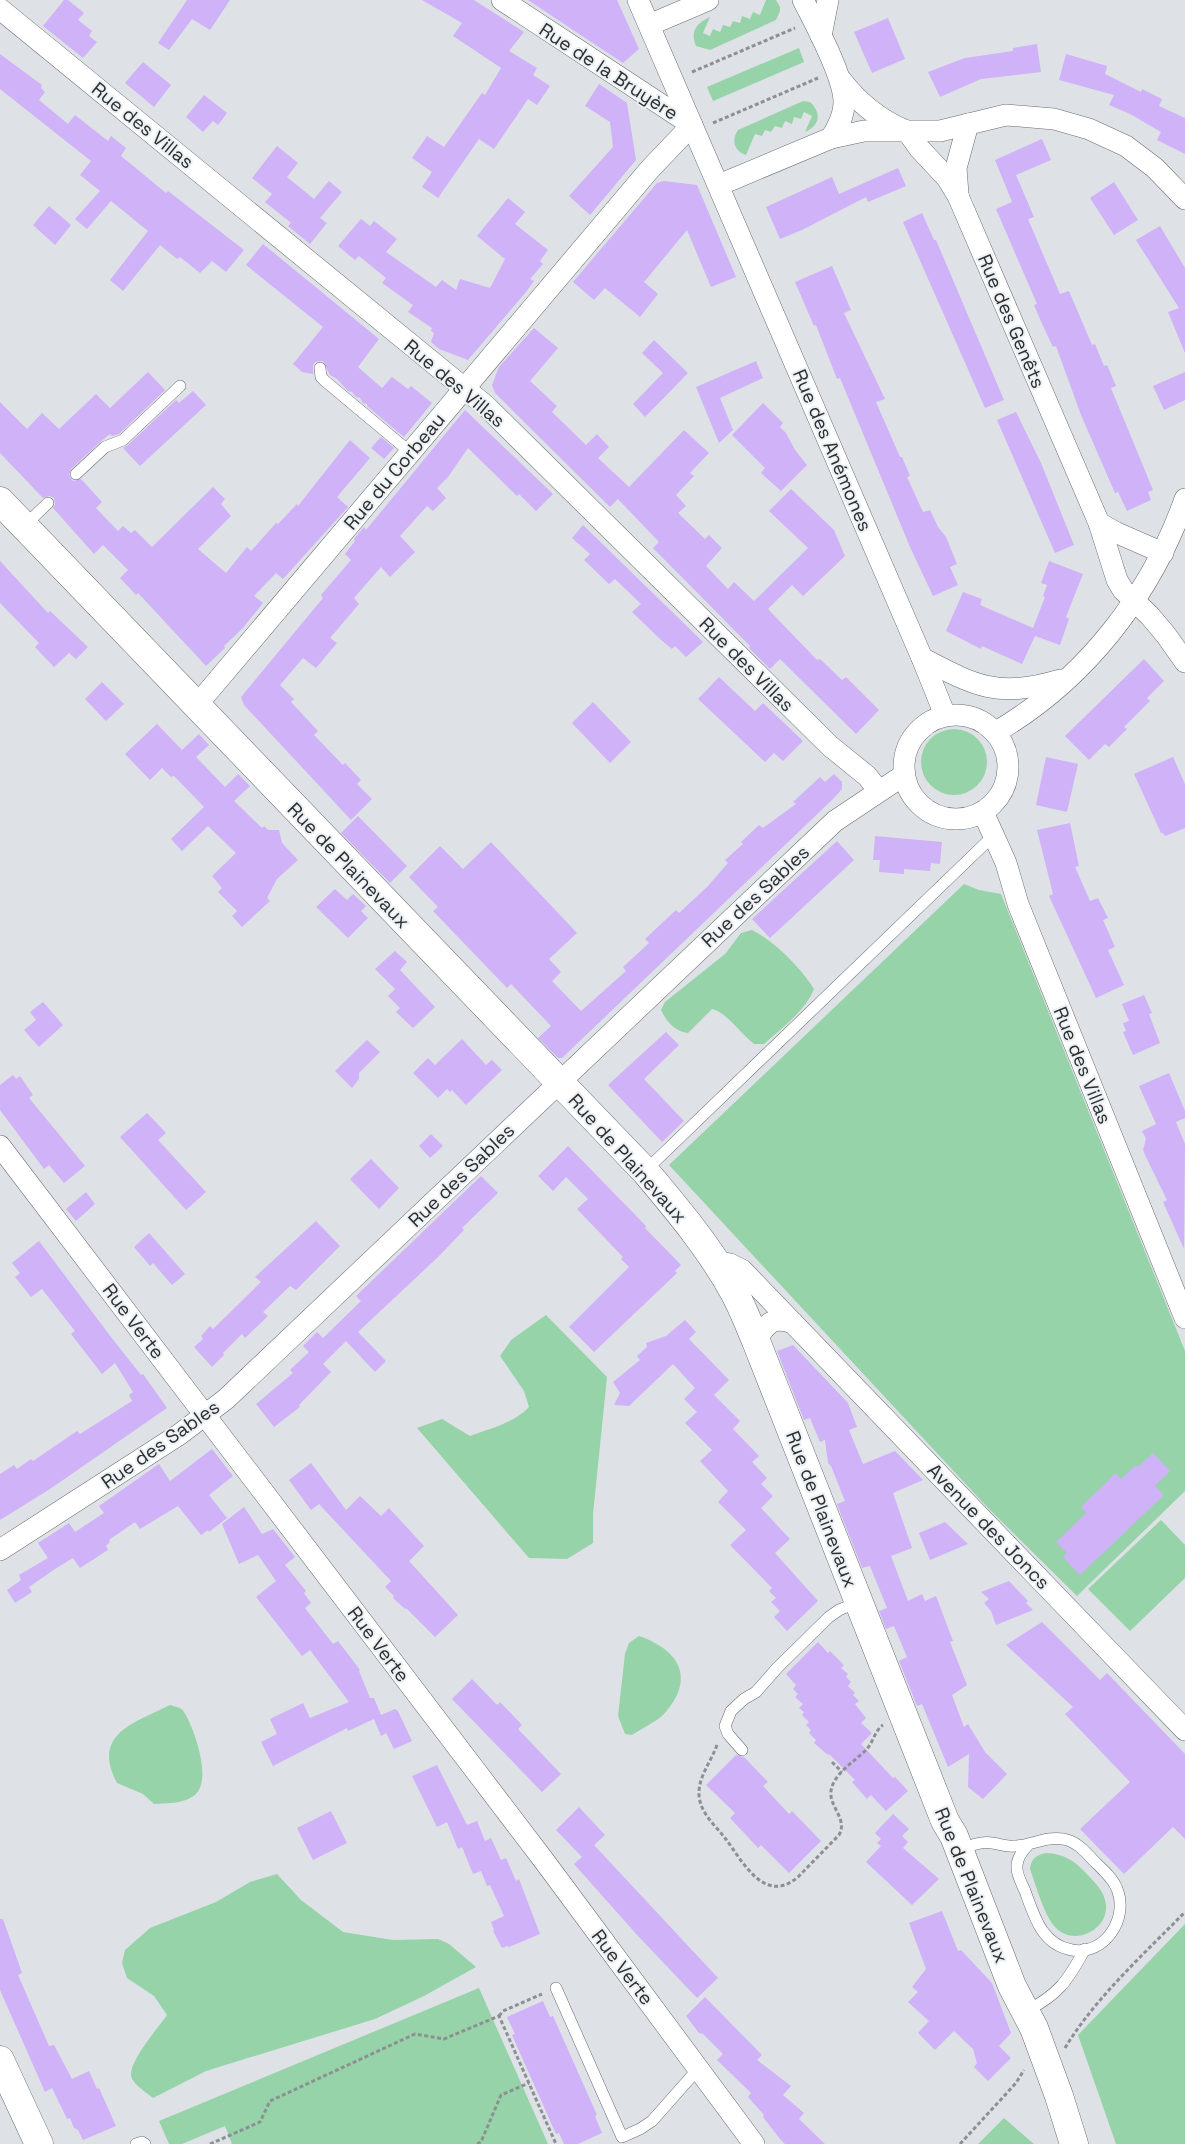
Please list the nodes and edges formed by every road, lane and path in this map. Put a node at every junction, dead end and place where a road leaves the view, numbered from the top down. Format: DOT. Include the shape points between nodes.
graph roads {
  1 [pos="502,0"];
  2 [pos="638,0"];
  3 [pos="708,0"];
  4 [pos="803,0"];
  5 [pos="828,0"];
  6 [pos="0,9"];
  7 [pos="649,25"];
  8 [pos="798,27"];
  9 [pos="820,36"];
  10 [pos="692,72"];
  11 [pos="829,78"];
  12 [pos="713,123"];
  13 [pos="968,124"];
  14 [pos="692,125"];
  15 [pos="907,131"];
  16 [pos="831,138"];
  17 [pos="719,185"];
  18 [pos="958,196"];
  19 [pos="1185,199"];
  20 [pos="320,368"];
  21 [pos="180,386"];
  22 [pos="464,389"];
  23 [pos="410,452"];
  24 [pos="76,474"];
  25 [pos="1185,499"];
  26 [pos="0,502"];
  27 [pos="48,503"];
  28 [pos="1099,523"];
  29 [pos="24,526"];
  30 [pos="1163,553"];
  31 [pos="1134,603"];
  32 [pos="922,658"];
  33 [pos="1185,662"];
  34 [pos="1068,678"];
  35 [pos="196,706"];
  36 [pos="945,715"];
  37 [pos="996,732"];
  38 [pos="904,775"];
  39 [pos="879,791"];
  40 [pos="983,812"];
  41 [pos="994,835"];
  42 [pos="558,1083"];
  43 [pos="0,1146"];
  44 [pos="645,1171"];
  45 [pos="714,1261"];
  46 [pos="1185,1318"];
  47 [pos="793,1323"];
  48 [pos="756,1341"];
  49 [pos="206,1416"];
  50 [pos="0,1550"];
  51 [pos="858,1602"];
  52 [pos="884,1725"];
  53 [pos="725,1726"];
  54 [pos="1185,1730"];
  55 [pos="742,1750"];
  56 [pos="832,1762"];
  57 [pos="842,1772"];
  58 [pos="1029,1844"];
  59 [pos="959,1850"];
  60 [pos="1185,1912"];
  61 [pos="1085,1949"];
  62 [pos="556,1988"];
  63 [pos="1025,2012"];
  64 [pos="498,2016"];
  65 [pos="1065,2048"];
  66 [pos="0,2060"];
  67 [pos="1024,2066"];
  68 [pos="698,2069"];
  69 [pos="529,2083"];
  70 [pos="215,2143"];
  71 [pos="38,2144"];
  72 [pos="136,2144"];
  73 [pos="145,2144"];
  74 [pos="210,2144"];
  75 [pos="477,2144"];
  76 [pos="556,2144"];
  77 [pos="754,2144"];
  78 [pos="960,2144"];
  79 [pos="1074,2144"];
  1 -- 14 [label="street, Rue de la Bruyère"];
  2 -- 7 [label="street, Rue des Anémones"];
  3 -- 7 [label="street"];
  4 -- 9 [label="street"];
  5 -- 9 [label="street"];
  6 -- 22 [label="street, Rue des Villas"];
  7 -- 14 [label="street, Rue des Anémones"];
  8 -- 10 [label="path"];
  9 -- 11 [label="street"];
  11 -- 12 [label="path"];
  11 -- 15 [label="street" via="872,112"];
  11 -- 16 [label="street" via="844,91 842,116"];
  13 -- 15 [label="street" via="940,131"];
  13 -- 18 [label="street" via="956,168"];
  13 -- 19 [label="street" via="1018,114 1083,126 1142,157"];
  14 -- 17 [label="street, Rue des Anémones"];
  14 -- 22 [label="street, Rue du Corbeau" via="671,144"];
  15 -- 16 [label="street" via="864,131"];
  15 -- 18 [label="street, Rue des Genêts"];
  16 -- 17 [label="street"];
  17 -- 32 [label="street, Rue des Anémones"];
  18 -- 28 [label="street, Rue des Genêts"];
  20 -- 23 [label="lane" via="325,381"];
  21 -- 24 [label="lane" via="123,440 105,447"];
  22 -- 23 [label="street, Rue du Corbeau"];
  22 -- 39 [label="street, Rue des Villas" via="532,450 823,740 867,776"];
  23 -- 35 [label="street, Rue du Corbeau"];
  25 -- 30 [label="street"];
  26 -- 29 [label="street, Rue de Plainevaux"];
  27 -- 29 [label="lane"];
  28 -- 30 [label="street"];
  28 -- 31 [label="street, Rue des Genêts" via="1117,580"];
  29 -- 35 [label="street, Rue de Plainevaux"];
  30 -- 31 [label="street"];
  31 -- 33 [label="street, Rue des Genêts" via="1160,628"];
  31 -- 34 [label="street"];
  32 -- 34 [label="street" via="963,680 993,688 1022,689"];
  32 -- 36 [label="street, Rue des Anémones"];
  34 -- 37 [label="street"];
  35 -- 42 [label="street, Rue de Plainevaux"];
  36 -- 37 [label="street" via="964,714 981,720"];
  36 -- 38 [label="street" via="917,730 908,744"];
  37 -- 40 [label="street" via="1005,748 1006,784"];
  38 -- 39 [label="street, Rue des Sables"];
  38 -- 40 [label="street" via="909,791 919,805 933,814 950,819 967,818"];
  39 -- 42 [label="street, Rue des Sables" via="835,821"];
  40 -- 41 [label="street, Rue des Villas"];
  41 -- 44 [label="lane"];
  41 -- 46 [label="street, Rue des Villas" via="1018,904"];
  42 -- 44 [label="street, Rue de Plainevaux"];
  42 -- 49 [label="street, Rue des Sables"];
  43 -- 49 [label="street, Rue Verte"];
  44 -- 45 [label="street, Rue de Plainevaux" via="685,1218"];
  45 -- 47 [label="street, Avenue des Joncs" via="742,1270"];
  45 -- 48 [label="street, Rue de Plainevaux" via="741,1305"];
  47 -- 48 [label="street" via="782,1319 773,1322 764,1327"];
  47 -- 54 [label="street, Avenue des Joncs"];
  48 -- 51 [label="street, Rue de Plainevaux"];
  49 -- 50 [label="street, Rue des Sables"];
  49 -- 68 [label="street, Rue Verte"];
  51 -- 53 [label="lane" via="829,1618 756,1692 730,1711"];
  51 -- 59 [label="street, Rue de Plainevaux"];
  52 -- 57 [label="path" via="878,1729 870,1746"];
  53 -- 55 [label="lane"];
  53 -- 57 [label="path" via="699,1785 700,1803 746,1868 758,1880 768,1884 790,1883 839,1835 842,1823 830,1794"];
  56 -- 57 [label="path"];
  58 -- 59 [label="lane" via="1013,1847 982,1843"];
  58 -- 61 [label="lane" via="1019,1856 1016,1869 1040,1928 1057,1945 1071,1950"];
  58 -- 61 [label="lane" via="1043,1839 1069,1840 1114,1881 1121,1909 1117,1925 1103,1941"];
  59 -- 63 [label="street, Rue de Plainevaux"];
  60 -- 65 [label="path" via="1078,2027"];
  61 -- 63 [label="lane" via="1060,1988 1047,2000"];
  62 -- 64 [label="path"];
  62 -- 68 [label="lane" via="622,2137 652,2121"];
  63 -- 79 [label="street, Rue de Plainevaux" via="1045,2057"];
  64 -- 69 [label="path"];
  64 -- 70 [label="path" via="444,2039 415,2034 270,2101 260,2122"];
  66 -- 71 [label="street"];
  67 -- 78 [label="path" via="1016,2083"];
  68 -- 77 [label="street, Rue Verte"];
  69 -- 75 [label="path" via="501,2094 481,2142"];
  69 -- 76 [label="path"];
  70 -- 74 [label="path"];
  72 -- 73 [label="lane"];
}
